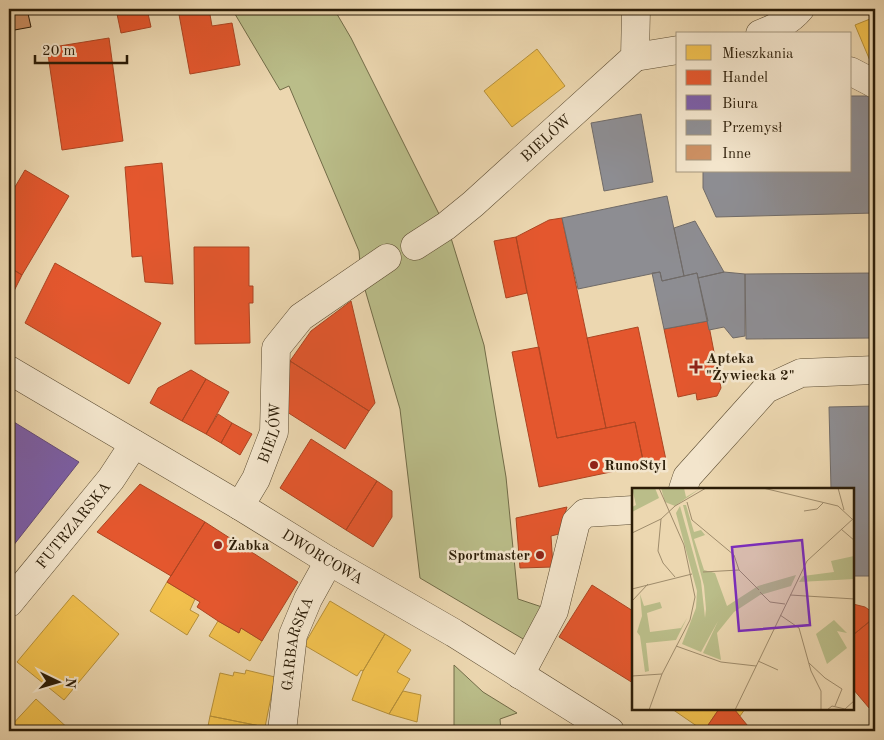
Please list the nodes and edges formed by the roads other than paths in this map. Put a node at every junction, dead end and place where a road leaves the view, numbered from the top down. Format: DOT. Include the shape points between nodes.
graph roads {
  1 [pos="636,9"];
  2 [pos="798,20"];
  3 [pos="765,32"];
  4 [pos="676,50"];
  5 [pos="635,57"];
  6 [pos="852,73"];
  7 [pos="875,84"];
  8 [pos="415,246"];
  9 [pos="387,258"];
  10 [pos="9,370"];
  11 [pos="875,370"];
  12 [pos="134,444"];
  13 [pos="684,488"];
  14 [pos="240,506"];
  15 [pos="632,510"];
  16 [pos="329,561"];
  17 [pos="9,603"];
  18 [pos="520,675"];
  19 [pos="282,731"];
  20 [pos="610,731"];
  1 -- 5 [label="street"];
  2 -- 3 [label="street"];
  4 -- 5 [label="street"];
  5 -- 8 [label="street, BIELÓW" via="472,204"];
  6 -- 7 [label="street"];
  9 -- 14 [label="street, BIELÓW" via="301,318 276,348 274,432 256,479"];
  10 -- 12 [label="street, DWORCOWA"];
  11 -- 13 [label="street" via="801,373 766,389 687,476"];
  12 -- 14 [label="street, DWORCOWA"];
  12 -- 17 [label="street, FUTRZARSKA" via="111,479"];
  14 -- 16 [label="street, DWORCOWA"];
  15 -- 18 [label="street" via="585,514 576,522 554,611"];
  16 -- 18 [label="street, DWORCOWA"];
  16 -- 19 [label="street, GARBARSKA" via="293,635"];
  18 -- 20 [label="street, DWORCOWA"];
}
